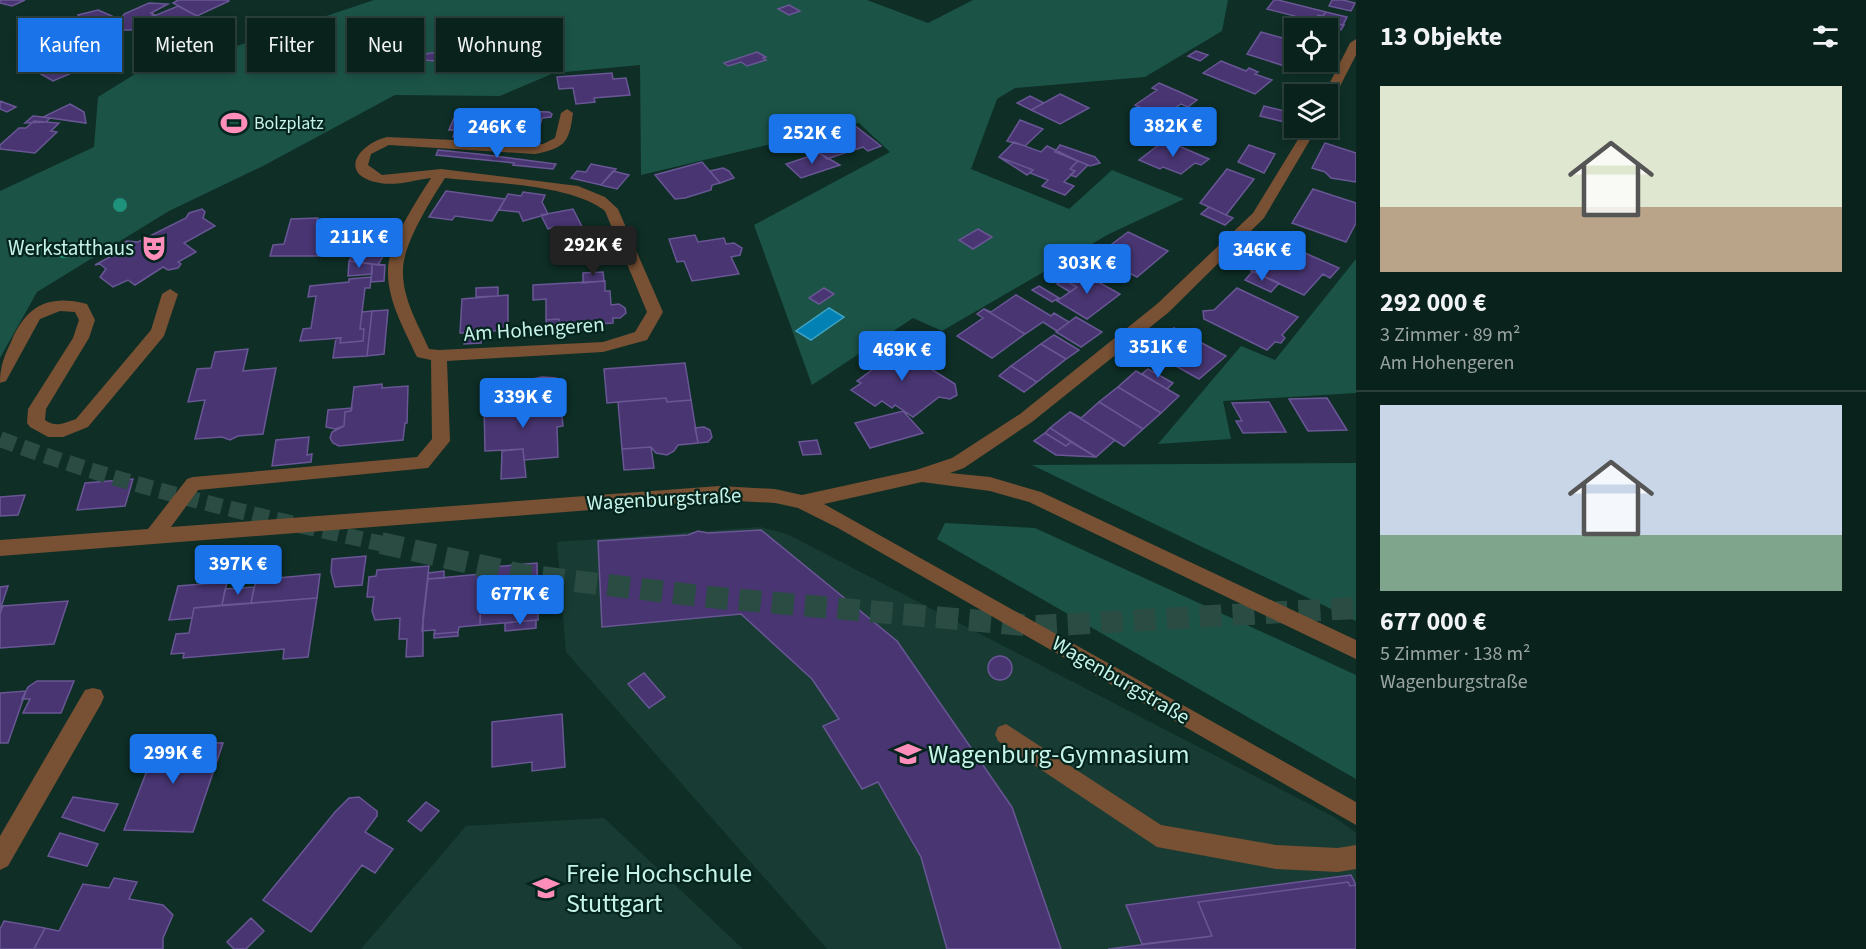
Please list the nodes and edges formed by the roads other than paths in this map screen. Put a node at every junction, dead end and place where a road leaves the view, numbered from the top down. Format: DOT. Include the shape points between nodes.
graph roads {
  1 [pos="1356,43"];
  2 [pos="1335,84"];
  3 [pos="567,113"];
  4 [pos="1305,138"];
  5 [pos="441,172"];
  6 [pos="170,294"];
  7 [pos="439,356"];
  8 [pos="0,377"];
  9 [pos="917,477"];
  10 [pos="802,502"];
  11 [pos="153,538"];
  12 [pos="0,548"];
  13 [pos="1356,650"];
  14 [pos="93,697"];
  15 [pos="1006,734"];
  16 [pos="1356,814"];
  17 [pos="1356,857"];
  18 [pos="0,858"];
  1 -- 2 [label="street"];
  3 -- 5 [label="street" via="563,140 555,146 535,150 387,141 371,147 361,159 365,171 394,181"];
  4 -- 9 [label="street" via="1259,215 1163,308 985,447 958,463"];
  5 -- 7 [label="street, Am Hohengeren" via="426,194 394,267 399,302 423,353"];
  5 -- 7 [label="street, Am Hohengeren" via="578,190 600,200 611,209 655,312 641,336 603,347"];
  6 -- 8 [label="street" via="158,332 82,423 63,430 48,430 36,423 37,410 81,338 87,320 81,308 48,308 29,317"];
  7 -- 11 [label="street, Am Hohengeren" via="441,441 422,463 193,484"];
  9 -- 10 [label="street"];
  9 -- 13 [label="street" via="979,482 1035,497"];
  10 -- 11 [label="street, Wagenburgstraße" via="775,496 719,493"];
  10 -- 16 [label="street, Wagenburgstraße"];
  11 -- 12 [label="street, Wagenburgstraße"];
  14 -- 18 [label="street"];
  15 -- 17 [label="street" via="1157,836 1276,857"];
}
